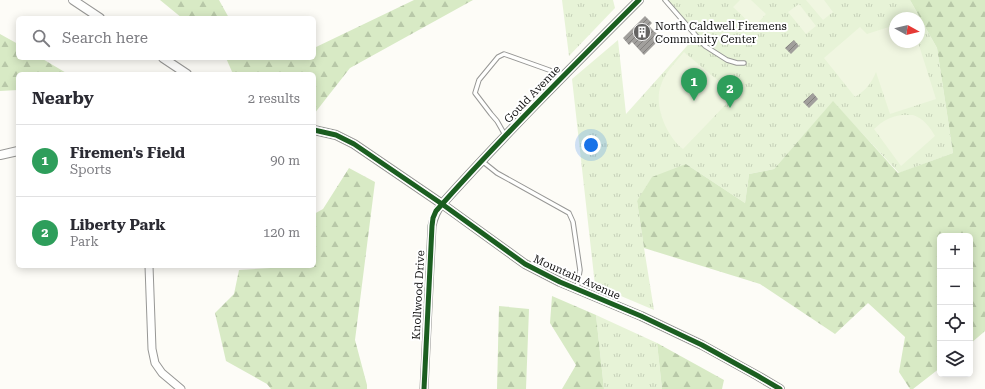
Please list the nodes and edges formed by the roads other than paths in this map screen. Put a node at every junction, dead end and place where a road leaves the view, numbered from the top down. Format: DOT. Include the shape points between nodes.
graph roads {
  1 [pos="73,0"];
  2 [pos="639,0"];
  3 [pos="665,0"];
  4 [pos="97,16"];
  5 [pos="166,60"];
  6 [pos="744,63"];
  7 [pos="184,72"];
  8 [pos="562,77"];
  9 [pos="316,130"];
  10 [pos="505,136"];
  11 [pos="16,151"];
  12 [pos="0,155"];
  13 [pos="482,160"];
  14 [pos="442,204"];
  15 [pos="149,268"];
  16 [pos="577,289"];
  17 [pos="181,389"];
  18 [pos="424,389"];
  19 [pos="780,389"];
  1 -- 4 [label="street"];
  2 -- 8 [label="street, Gould Avenue"];
  3 -- 6 [label="lane" via="705,46 726,60"];
  5 -- 7 [label="street"];
  8 -- 10 [label="street, Gould Avenue"];
  8 -- 10 [label="lane" via="504,54 498,57 479,80 475,93 497,121"];
  9 -- 14 [label="street, Mountain Avenue" via="336,135 354,144"];
  10 -- 13 [label="street, Gould Avenue"];
  11 -- 12 [label="street"];
  13 -- 14 [label="street, Gould Avenue"];
  13 -- 16 [label="lane" via="497,173 569,214 573,222 580,270"];
  14 -- 16 [label="street, Mountain Avenue" via="525,264"];
  14 -- 18 [label="street, Knollwood Drive" via="436,211 432,226"];
  15 -- 17 [label="street" via="152,349 155,363 162,373"];
  16 -- 19 [label="street, Mountain Avenue" via="696,343"];
}
